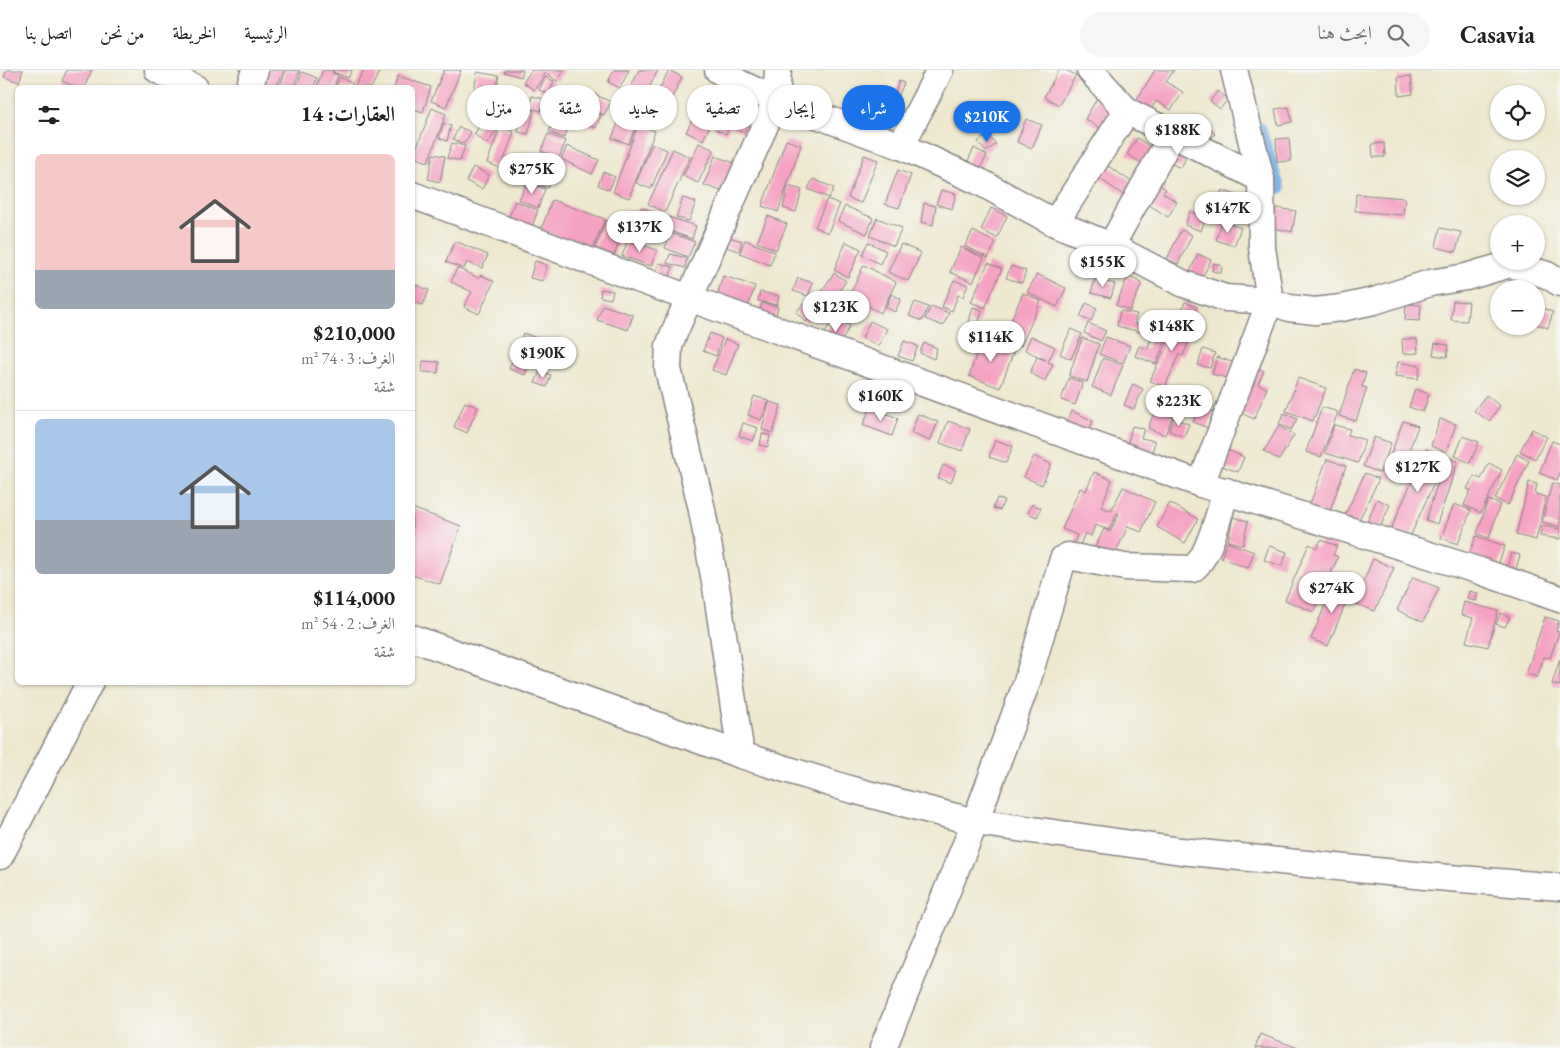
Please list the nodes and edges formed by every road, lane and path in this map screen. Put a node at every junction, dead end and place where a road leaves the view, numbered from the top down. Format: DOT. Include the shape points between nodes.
graph roads {
  1 [pos="158,70"];
  2 [pos="255,70"];
  3 [pos="718,70"];
  4 [pos="778,70"];
  5 [pos="940,70"];
  6 [pos="1090,70"];
  7 [pos="1234,70"];
  8 [pos="189,85"];
  9 [pos="250,85"];
  10 [pos="777,85"];
  11 [pos="768,96"];
  12 [pos="1128,111"];
  13 [pos="768,118"];
  14 [pos="832,121"];
  15 [pos="1173,134"];
  16 [pos="901,146"];
  17 [pos="1261,179"];
  18 [pos="415,196"];
  19 [pos="1055,223"];
  20 [pos="1111,246"];
  21 [pos="1560,283"];
  22 [pos="689,298"];
  23 [pos="1270,301"];
  24 [pos="1201,484"];
  25 [pos="1226,491"];
  26 [pos="1560,599"];
  27 [pos="415,639"];
  28 [pos="88,685"];
  29 [pos="741,754"];
  30 [pos="975,822"];
  31 [pos="0,856"];
  32 [pos="1560,887"];
  33 [pos="883,1048"];
  1 -- 8 [label="street"];
  2 -- 9 [label="street"];
  3 -- 11 [label="street"];
  4 -- 10 [label="street"];
  5 -- 16 [label="street"];
  6 -- 12 [label="street"];
  7 -- 17 [label="street"];
  12 -- 15 [label="street"];
  12 -- 19 [label="street"];
  13 -- 22 [label="street"];
  14 -- 16 [label="street"];
  15 -- 17 [label="street"];
  15 -- 20 [label="street"];
  16 -- 19 [label="street" via="980,182"];
  17 -- 23 [label="street" via="1262,248"];
  18 -- 22 [label="street"];
  19 -- 20 [label="street"];
  20 -- 23 [label="street" via="1184,284 1224,298"];
  21 -- 23 [label="street" via="1547,275 1510,264 1341,308 1315,311"];
  22 -- 24 [label="street"];
  22 -- 29 [label="street" via="669,346 668,369 701,505"];
  23 -- 24 [label="street"];
  24 -- 25 [label="street"];
  25 -- 26 [label="street"];
  25 -- 30 [label="street" via="1206,553 1192,569 1125,567 1068,556 1063,559 1028,682"];
  27 -- 29 [label="street"];
  28 -- 31 [label="street"];
  29 -- 30 [label="street" via="849,789"];
  30 -- 32 [label="street" via="1181,851"];
  30 -- 33 [label="street"];
}
